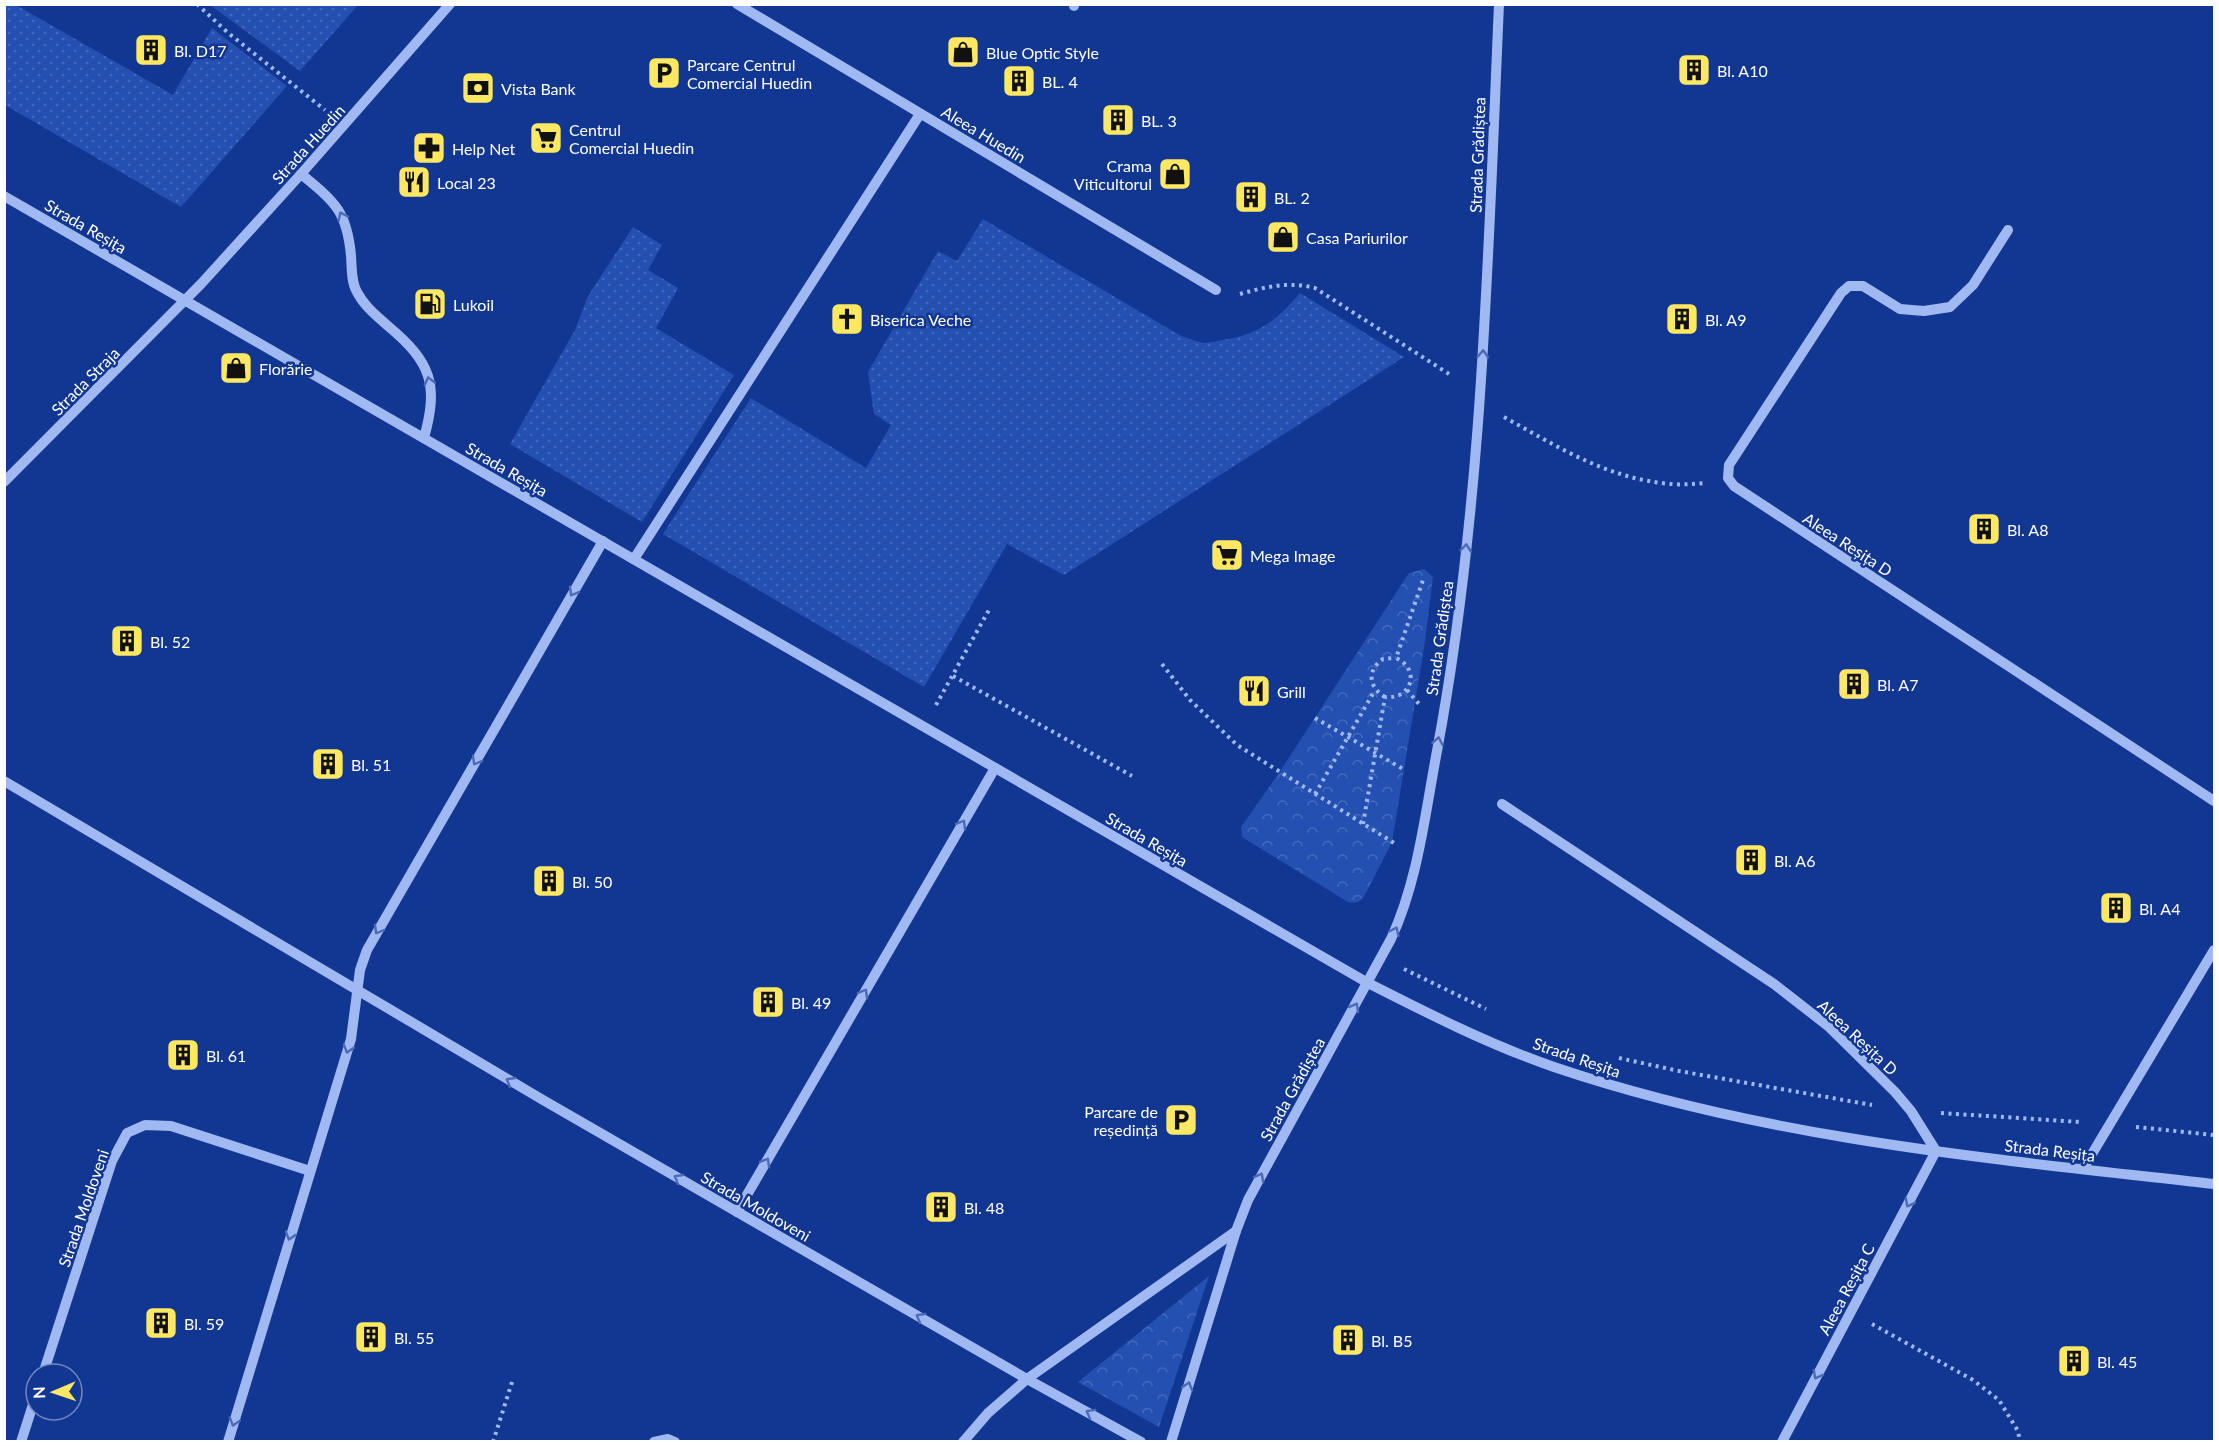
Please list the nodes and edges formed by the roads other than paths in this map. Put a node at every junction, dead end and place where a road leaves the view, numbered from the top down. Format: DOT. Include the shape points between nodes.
graph roads {
  1 [pos="450,4"];
  2 [pos="737,4"];
  3 [pos="1499,4"];
  4 [pos="920,114"];
  5 [pos="301,174"];
  6 [pos="4,196"];
  7 [pos="2007,230"];
  8 [pos="1216,290"];
  9 [pos="185,300"];
  10 [pos="424,438"];
  11 [pos="4,482"];
  12 [pos="603,542"];
  13 [pos="634,560"];
  14 [pos="995,768"];
  15 [pos="4,781"];
  16 [pos="2214,801"];
  17 [pos="1502,804"];
  18 [pos="2214,951"];
  19 [pos="1368,983"];
  20 [pos="357,992"];
  21 [pos="1936,1151"];
  22 [pos="2083,1169"];
  23 [pos="310,1171"];
  24 [pos="2214,1184"];
  25 [pos="736,1212"];
  26 [pos="1236,1231"];
  27 [pos="47,1362"];
  28 [pos="1027,1379"];
  29 [pos="27,1422"];
  30 [pos="21,1442"];
  31 [pos="228,1442"];
  32 [pos="654,1442"];
  33 [pos="675,1442"];
  34 [pos="963,1442"];
  35 [pos="1141,1442"];
  36 [pos="1171,1442"];
  37 [pos="1782,1442"];
  1 -- 5 [label="street, Strada Huedin"];
  2 -- 4 [label="street, Aleea Huedin"];
  19 -- 3 [label="street, Strada Grădiștea, one-way" via="1399,923 1417,856 1452,663 1480,403"];
  4 -- 8 [label="street, Aleea Huedin"];
  4 -- 13 [label="street"];
  5 -- 9 [label="street, Strada Huedin"];
  10 -- 5 [label="street, one-way" via="432,399 428,374 406,342 356,292 343,214 332,199"];
  6 -- 9 [label="street, Strada Reșița"];
  7 -- 16 [label="street, Aleea Reșița D" via="1973,285 1950,307 1900,309 1863,286 1849,286 1841,293 1729,465 1728,478 1744,493"];
  9 -- 10 [label="street, Strada Reșița"];
  9 -- 11 [label="street, Strada Straja"];
  10 -- 12 [label="street, Strada Reșița"];
  12 -- 13 [label="street, Strada Reșița"];
  12 -- 20 [label="street, one-way" via="367,950"];
  13 -- 14 [label="street, Strada Reșița"];
  14 -- 19 [label="street, Strada Reșița"];
  25 -- 14 [label="street, one-way"];
  15 -- 20 [label="street, Strada Moldoveni"];
  17 -- 21 [label="street, Aleea Reșița D" via="1774,984 1872,1068 1911,1111"];
  18 -- 22 [label="street"];
  19 -- 21 [label="street, Strada Reșița" via="1504,1048 1607,1084 1766,1124"];
  26 -- 19 [label="street, Strada Grădiștea, one-way" via="1248,1200"];
  20 -- 23 [label="street, one-way" via="351,1039"];
  25 -- 20 [label="street, Strada Moldoveni, one-way"];
  21 -- 22 [label="street, Strada Reșița"];
  21 -- 37 [label="street, Aleea Reșița C, one-way"];
  22 -- 24 [label="street, Strada Reșița"];
  23 -- 27 [label="street, Strada Moldoveni" via="171,1126 145,1125 127,1133 112,1161"];
  23 -- 31 [label="street, one-way"];
  28 -- 25 [label="street, Strada Moldoveni, one-way"];
  26 -- 28 [label="street"];
  36 -- 26 [label="street, Strada Grădiștea, one-way"];
  28 -- 34 [label="street" via="988,1413"];
  35 -- 28 [label="street, Strada Moldoveni, one-way"];
  29 -- 30 [label="street"];
  32 -- 33 [label="street"];
}
